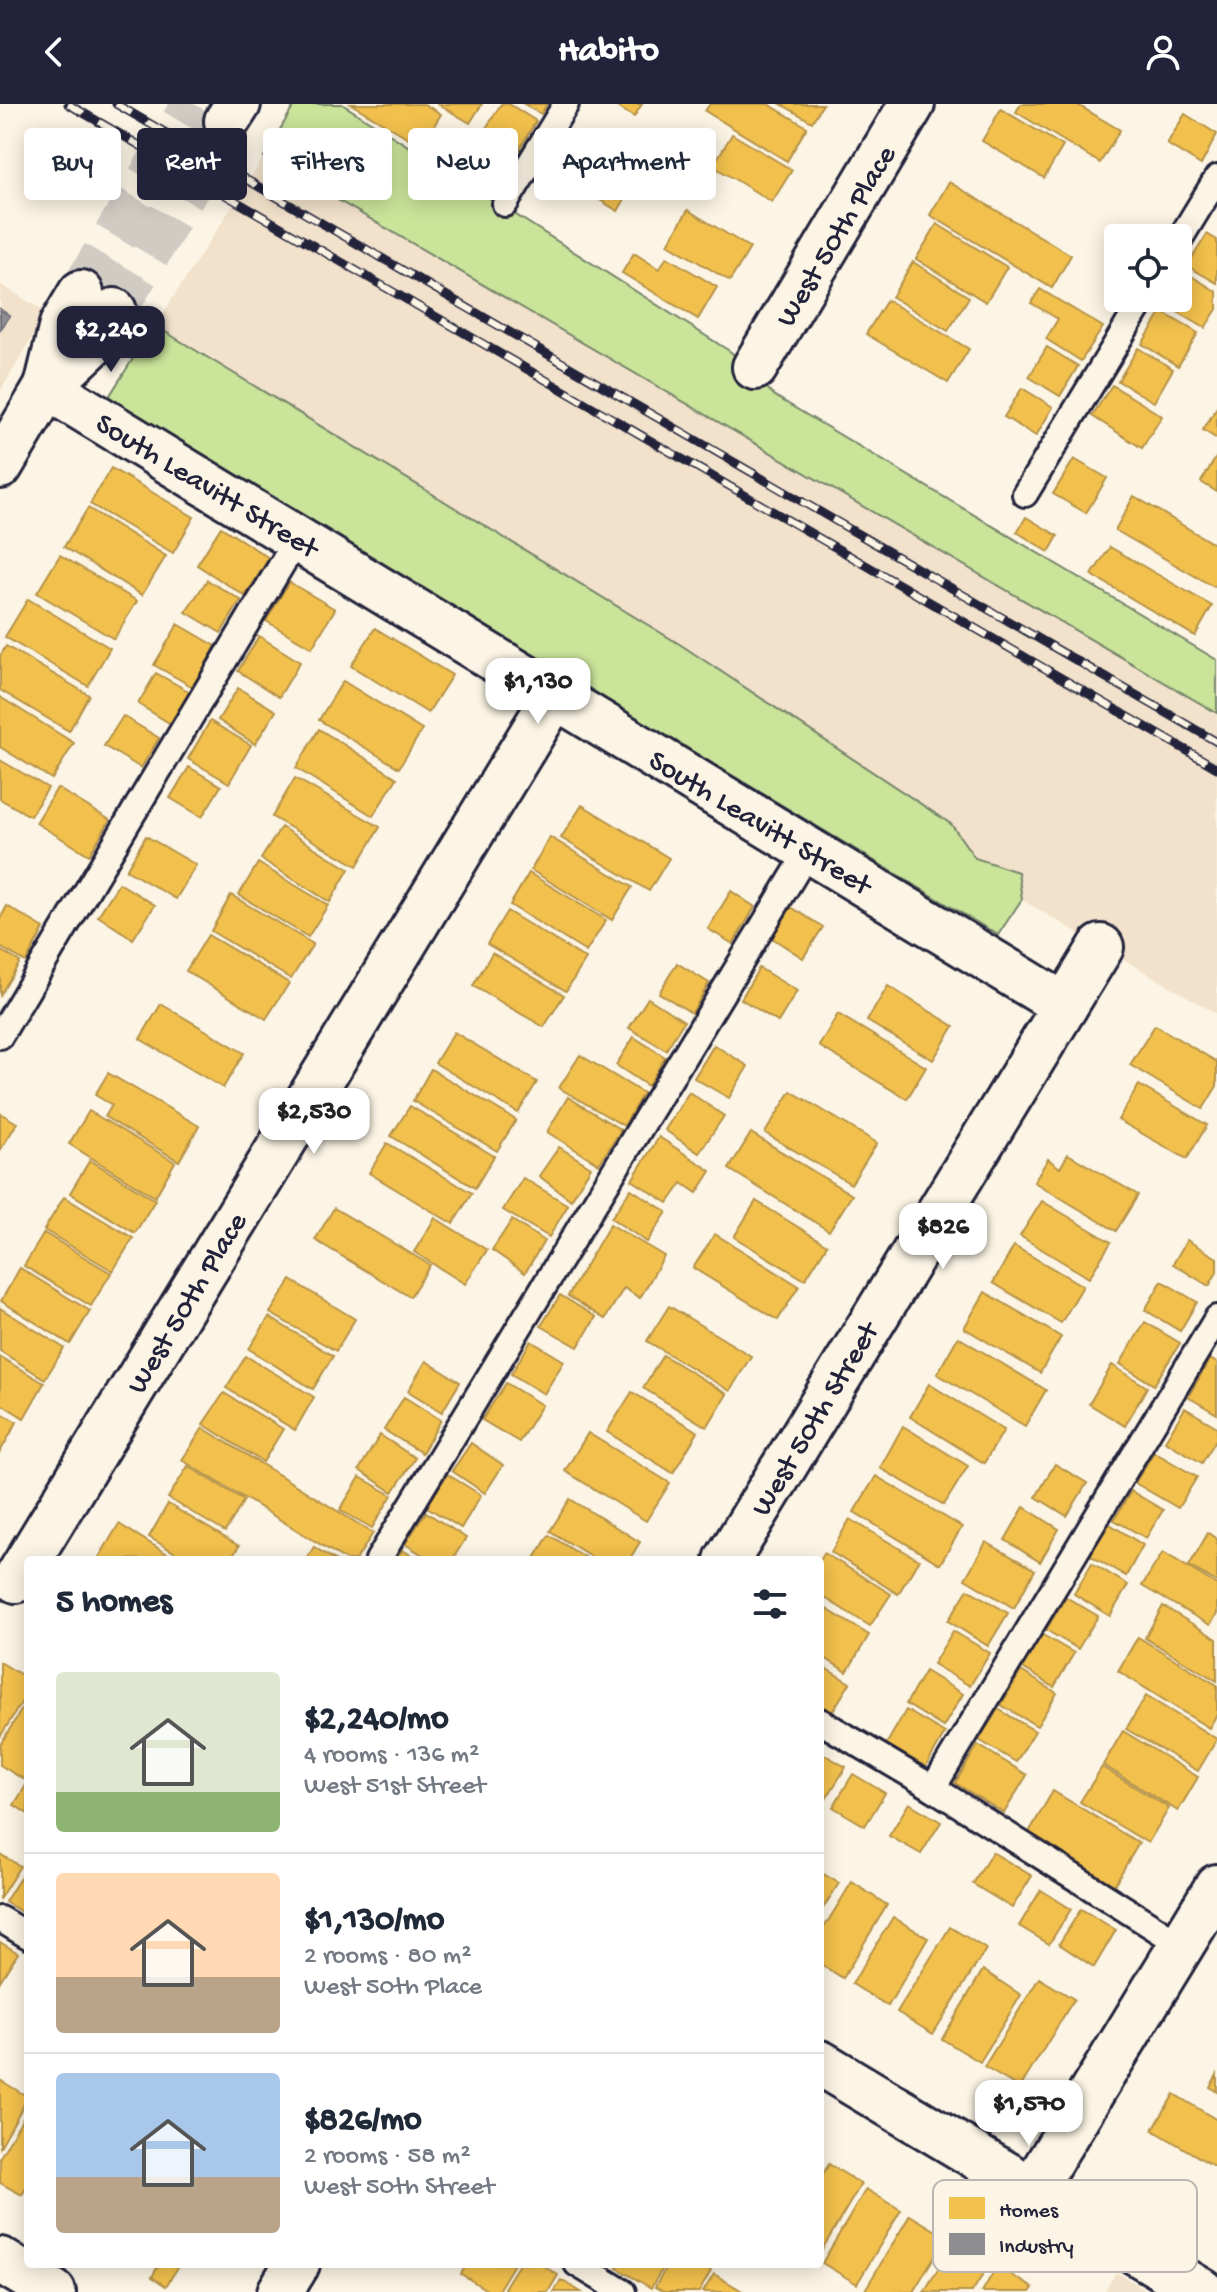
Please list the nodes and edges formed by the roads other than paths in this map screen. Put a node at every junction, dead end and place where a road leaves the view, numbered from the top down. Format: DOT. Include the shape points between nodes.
graph roads {
  1 [pos="566,104"];
  2 [pos="912,104"];
  3 [pos="1217,178"];
  4 [pos="505,204"];
  5 [pos="1189,224"];
  6 [pos="97,302"];
  7 [pos="1136,312"];
  8 [pos="755,367"];
  9 [pos="47,387"];
  10 [pos="0,466"];
  11 [pos="1025,494"];
  12 [pos="297,539"];
  13 [pos="555,696"];
  14 [pos="809,850"];
  15 [pos="1101,947"];
  16 [pos="1065,1006"];
  17 [pos="0,1036"];
  18 [pos="1217,1318"];
  19 [pos="29,1556"];
  20 [pos="380,1556"];
  21 [pos="729,1556"];
  22 [pos="824,1723"];
  23 [pos="933,1788"];
  24 [pos="1217,1887"];
  25 [pos="0,1919"];
  26 [pos="24,1934"];
  27 [pos="1182,1945"];
  28 [pos="824,2065"];
  29 [pos="1015,2180"];
  30 [pos="1038,2180"];
  31 [pos="0,2260"];
  32 [pos="295,2268"];
  33 [pos="584,2268"];
  34 [pos="1169,2272"];
  35 [pos="53,2292"];
  36 [pos="280,2292"];
  37 [pos="623,2292"];
  38 [pos="1203,2292"];
  1 -- 4 [label="lane"];
  2 -- 8 [label="street, West 50th Place"];
  3 -- 5 [label="lane"];
  6 -- 9 [label="street" via="62,325"];
  7 -- 11 [label="lane"];
  9 -- 10 [label="street"];
  9 -- 12 [label="street, South Leavitt Street"];
  12 -- 13 [label="street, South Leavitt Street"];
  12 -- 17 [label="lane"];
  13 -- 14 [label="street, South Leavitt Street"];
  13 -- 19 [label="street, West 50th Place"];
  14 -- 16 [label="street, South Leavitt Street"];
  14 -- 20 [label="lane"];
  15 -- 16 [label="street, West 50th Street"];
  16 -- 21 [label="street, West 50th Street"];
  18 -- 23 [label="lane"];
  22 -- 23 [label="lane"];
  23 -- 27 [label="lane"];
  24 -- 27 [label="street"];
  25 -- 26 [label="lane"];
  27 -- 30 [label="street"];
  28 -- 29 [label="street"];
  31 -- 35 [label="street"];
  32 -- 36 [label="street"];
  33 -- 37 [label="lane"];
  34 -- 38 [label="street"];
}
